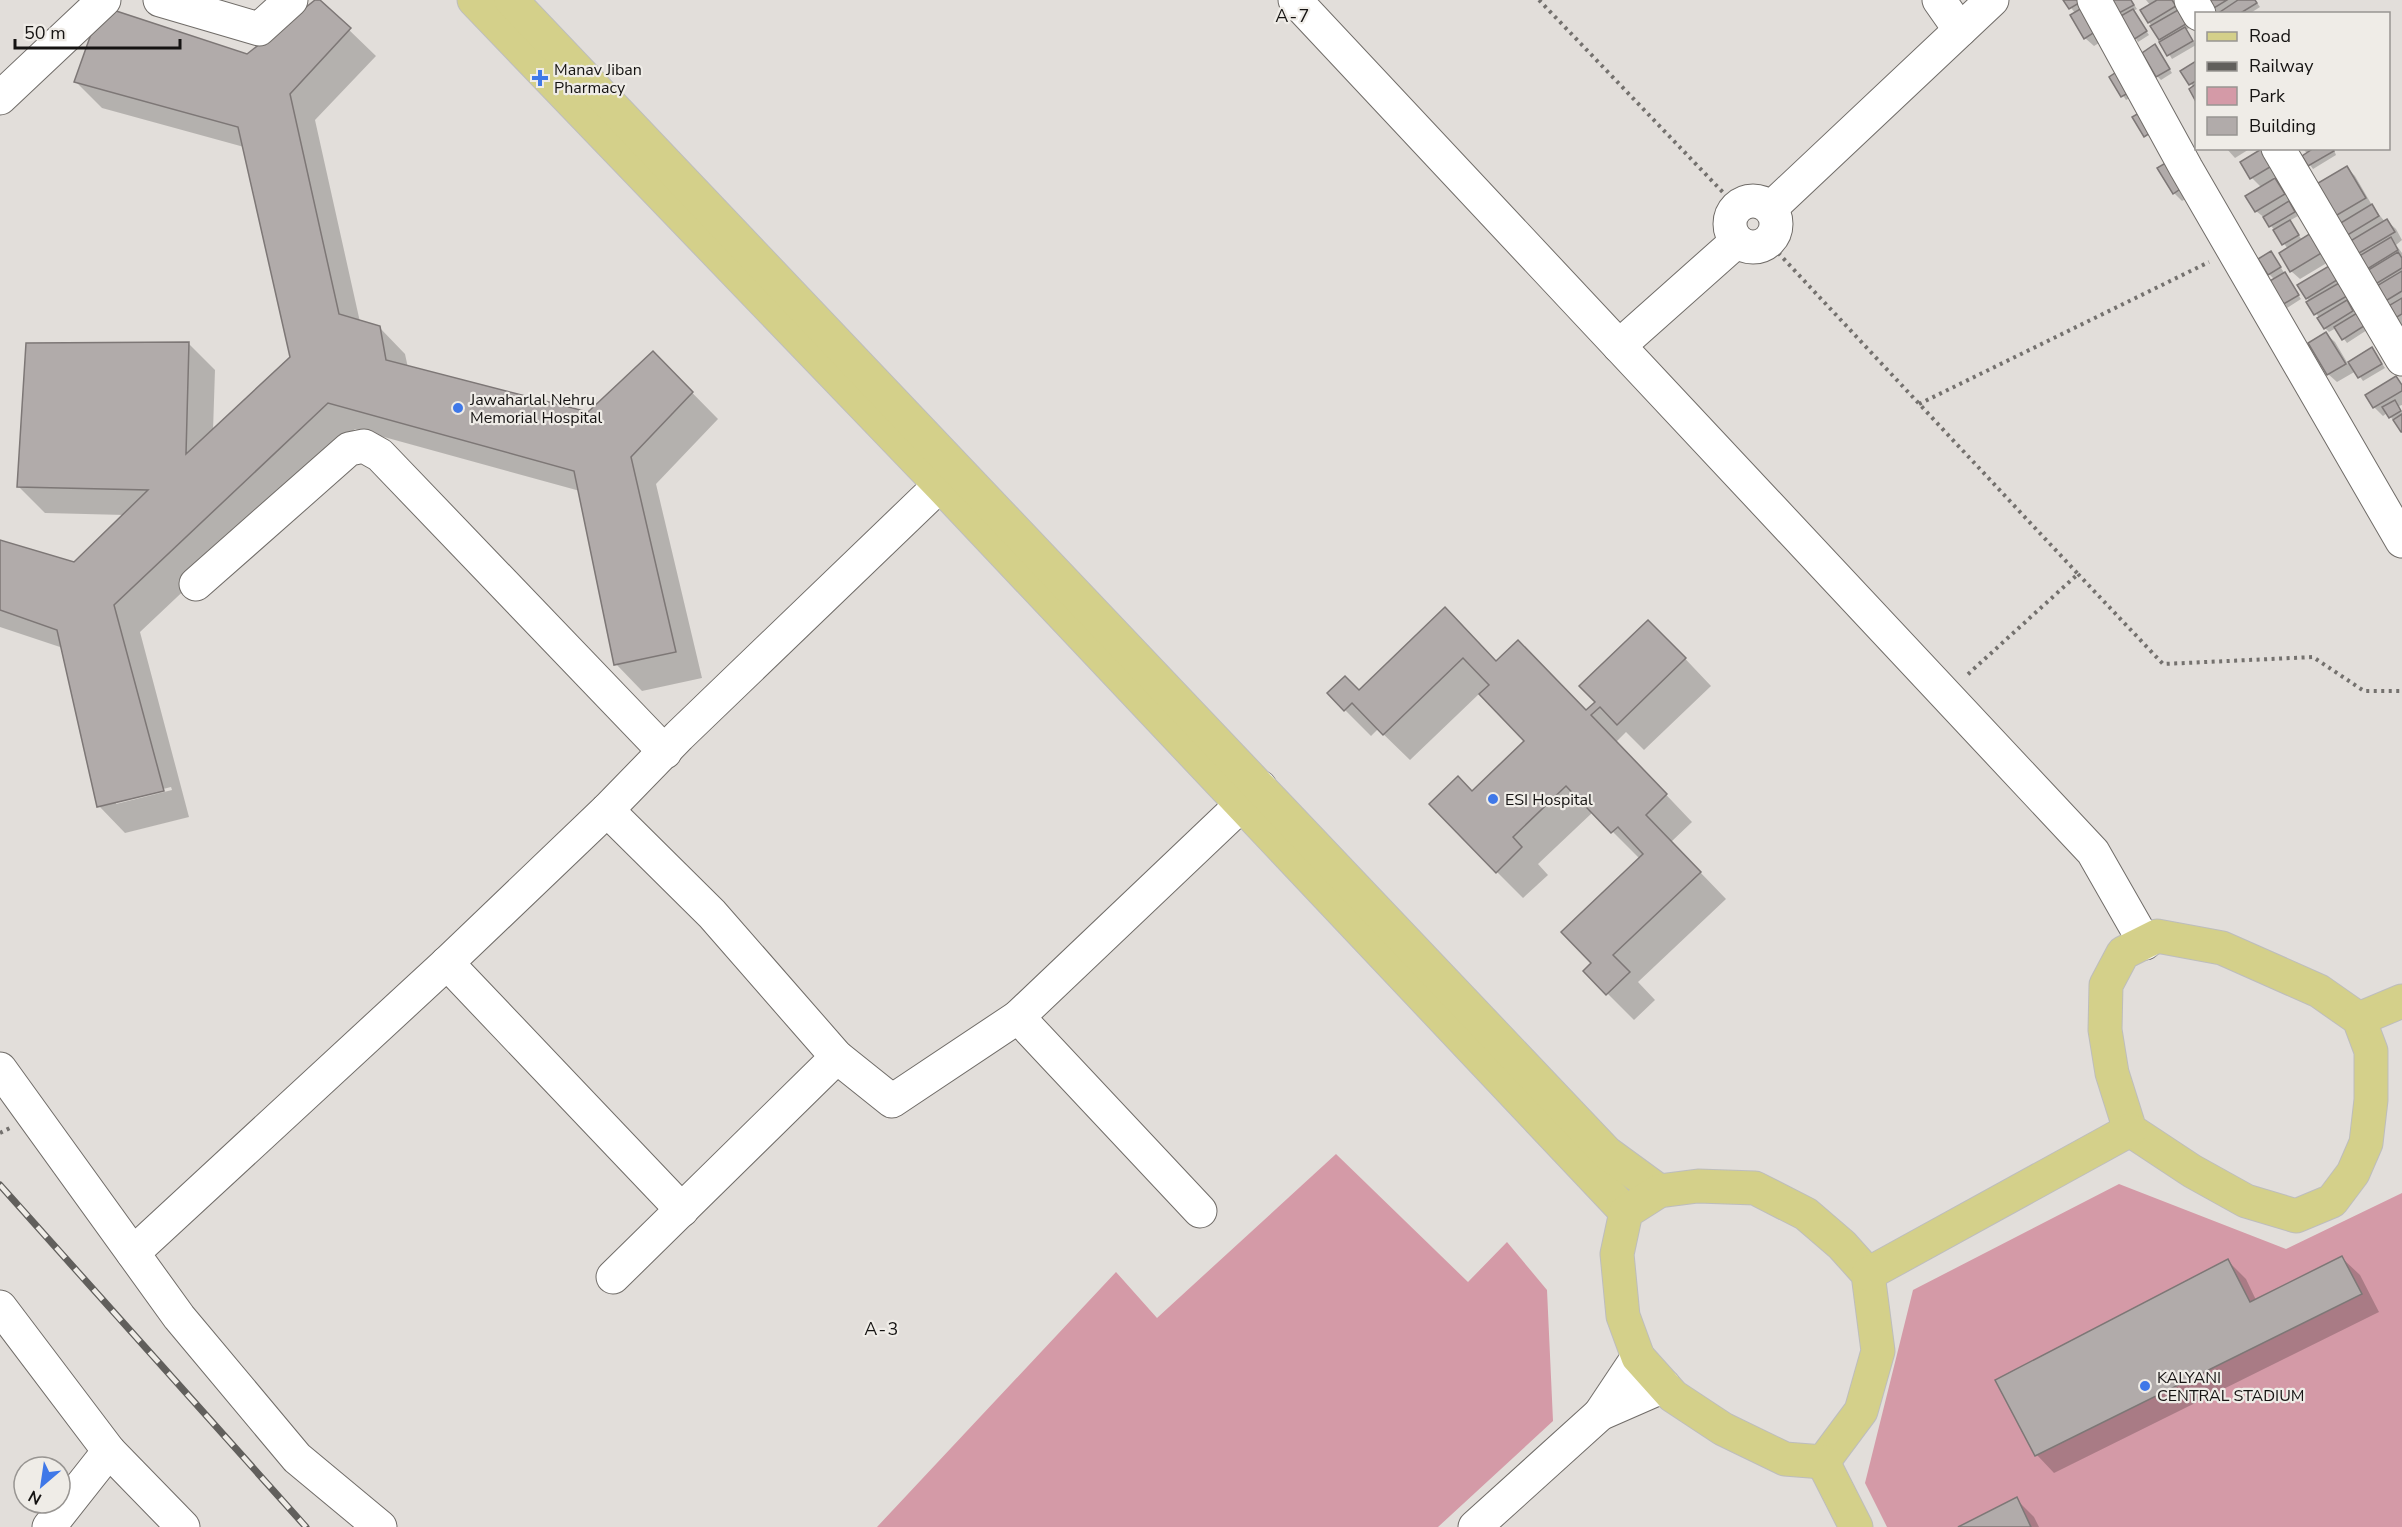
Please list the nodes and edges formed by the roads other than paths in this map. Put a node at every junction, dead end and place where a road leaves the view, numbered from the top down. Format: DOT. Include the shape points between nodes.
graph roads {
  1 [pos="104,0"];
  2 [pos="160,0"];
  3 [pos="291,0"];
  4 [pos="474,0"];
  5 [pos="511,0"];
  6 [pos="1295,0"];
  7 [pos="1939,0"];
  8 [pos="1992,0"];
  9 [pos="2094,0"];
  10 [pos="1960,30"];
  11 [pos="0,98"];
  12 [pos="2279,150"];
  13 [pos="1771,208"];
  14 [pos="1753,241"];
  15 [pos="1619,346"];
  16 [pos="2402,359"];
  17 [pos="940,484"];
  18 [pos="2402,541"];
  19 [pos="196,584"];
  20 [pos="665,752"];
  21 [pos="1251,796"];
  22 [pos="607,810"];
  23 [pos="2145,943"];
  24 [pos="447,963"];
  25 [pos="2402,1001"];
  26 [pos="1018,1017"];
  27 [pos="2359,1020"];
  28 [pos="837,1057"];
  29 [pos="0,1069"];
  30 [pos="2130,1130"];
  31 [pos="1659,1191"];
  32 [pos="682,1210"];
  33 [pos="1200,1211"];
  34 [pos="1626,1212"];
  35 [pos="133,1253"];
  36 [pos="1868,1274"];
  37 [pos="613,1277"];
  38 [pos="0,1307"];
  39 [pos="1638,1357"];
  40 [pos="1664,1386"];
  41 [pos="1600,1414"];
  42 [pos="109,1451"];
  43 [pos="1823,1462"];
  44 [pos="49,1527"];
  45 [pos="183,1527"];
  46 [pos="381,1527"];
  47 [pos="1475,1527"];
  48 [pos="1856,1527"];
  1 -- 11 [label="street"];
  2 -- 3 [label="street" via="259,29"];
  4 -- 17 [label="main road"];
  5 -- 21 [label="main road"];
  6 -- 15 [label="street"];
  7 -- 10 [label="street"];
  8 -- 10 [label="street"];
  9 -- 18 [label="street"];
  10 -- 13 [label="street"];
  12 -- 16 [label="street"];
  13 -- 14 [label="street" via="1776,230"];
  13 -- 14 [label="street" via="1757,200 1741,203 1731,215 1731,231"];
  14 -- 15 [label="street"];
  15 -- 23 [label="street" via="2092,852"];
  17 -- 20 [label="street"];
  17 -- 21 [label="main road"];
  19 -- 20 [label="street" via="349,449 364,446 380,455"];
  20 -- 22 [label="street"];
  21 -- 26 [label="street"];
  21 -- 31 [label="main road" via="1607,1153"];
  21 -- 34 [label="main road"];
  22 -- 24 [label="street"];
  22 -- 28 [label="street" via="712,914"];
  23 -- 27 [label="main road" via="2157,936 2222,948 2319,991"];
  23 -- 30 [label="main road" via="2123,953 2106,985 2104,1030 2112,1073"];
  24 -- 32 [label="street"];
  24 -- 35 [label="street"];
  25 -- 27 [label="main road"];
  26 -- 28 [label="street" via="892,1101"];
  26 -- 33 [label="street"];
  27 -- 30 [label="main road" via="2371,1051 2366,1143 2353,1173 2332,1201 2296,1216 2246,1201"];
  28 -- 32 [label="street"];
  29 -- 35 [label="street"];
  30 -- 36 [label="main road"];
  31 -- 34 [label="main road"];
  31 -- 36 [label="main road" via="1698,1186 1755,1188 1806,1214"];
  32 -- 37 [label="street"];
  34 -- 39 [label="main road" via="1617,1254 1623,1316"];
  35 -- 46 [label="street" via="179,1317 297,1458"];
  36 -- 43 [label="main road" via="1878,1351 1862,1411"];
  38 -- 42 [label="street"];
  39 -- 40 [label="main road"];
  39 -- 41 [label="street"];
  40 -- 41 [label="street"];
  40 -- 43 [label="main road" via="1723,1429 1774,1454 1785,1459"];
  41 -- 47 [label="street"];
  42 -- 44 [label="street"];
  42 -- 45 [label="street"];
  43 -- 48 [label="main road"];
}
